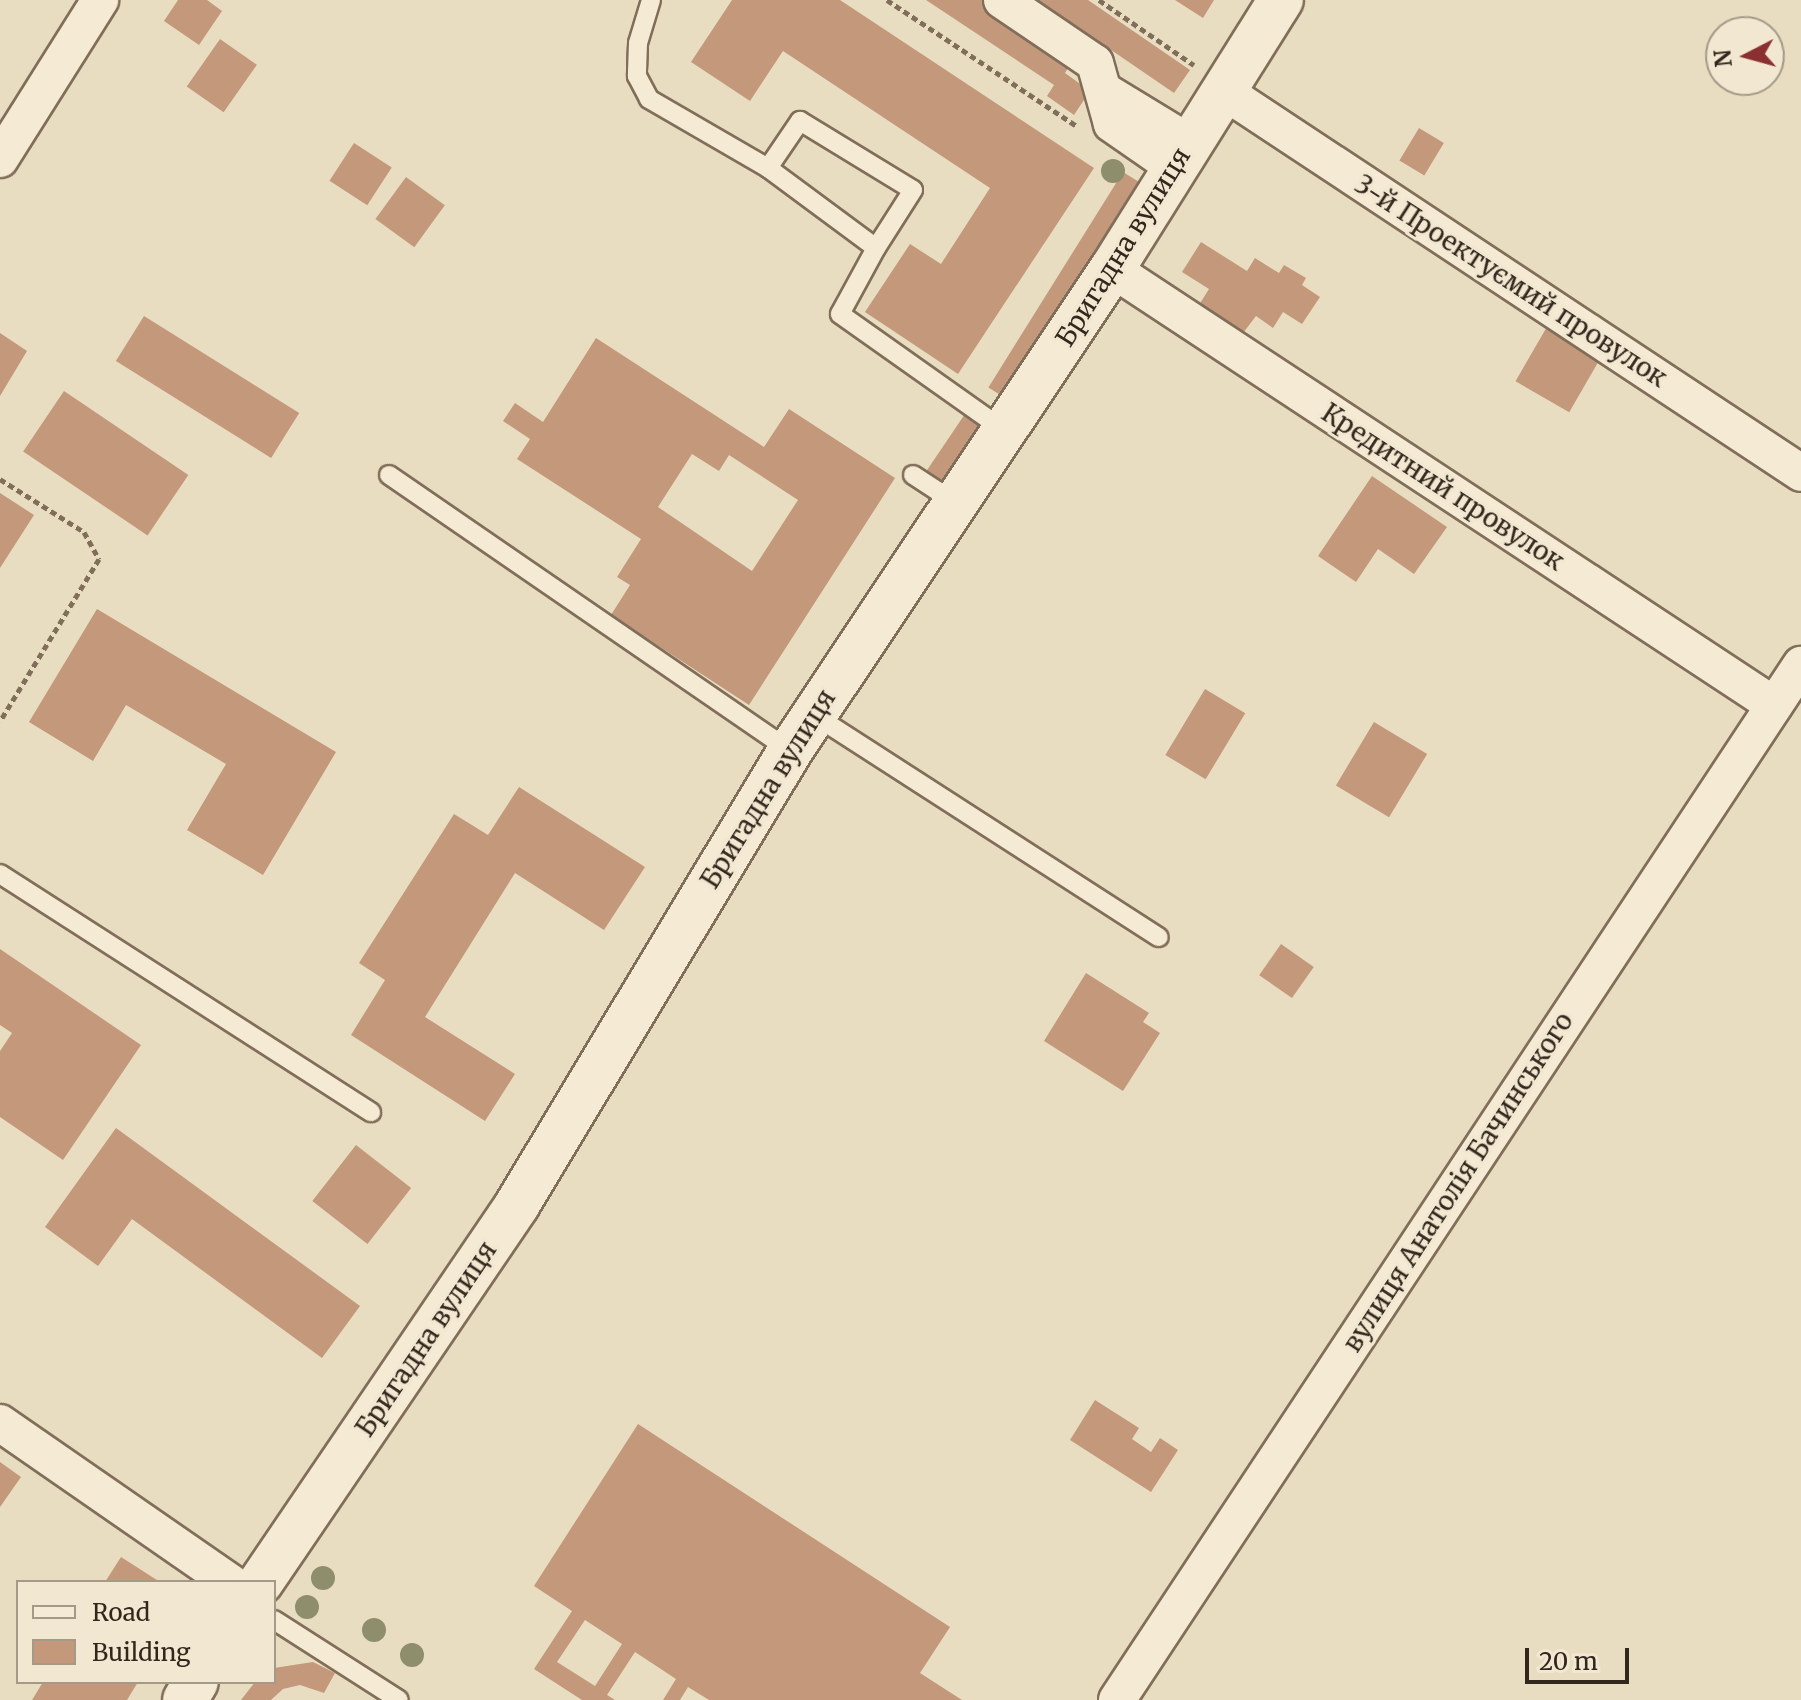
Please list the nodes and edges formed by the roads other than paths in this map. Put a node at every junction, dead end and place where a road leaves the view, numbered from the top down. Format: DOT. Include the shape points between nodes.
graph roads {
  1 [pos="100,0"];
  2 [pos="651,0"];
  3 [pos="1002,0"];
  4 [pos="1281,0"];
  5 [pos="1223,88"];
  6 [pos="1182,155"];
  7 [pos="0,159"];
  8 [pos="768,168"];
  9 [pos="876,248"];
  10 [pos="1112,269"];
  11 [pos="1005,431"];
  12 [pos="1801,473"];
  13 [pos="389,475"];
  14 [pos="913,475"];
  15 [pos="956,503"];
  16 [pos="1801,665"];
  17 [pos="1774,705"];
  18 [pos="814,715"];
  19 [pos="790,751"];
  20 [pos="0,874"];
  21 [pos="1159,937"];
  22 [pos="371,1112"];
  23 [pos="0,1423"];
  24 [pos="227,1580"];
  25 [pos="262,1580"];
  26 [pos="276,1621"];
  27 [pos="399,1700"];
  28 [pos="1117,1700"];
  1 -- 7 [label="street"];
  2 -- 8 [label="lane" via="637,54 637,76 649,99"];
  3 -- 6 [label="street" via="1095,63 1112,124"];
  4 -- 5 [label="street, Бригадна вулиця"];
  5 -- 6 [label="street, Бригадна вулиця"];
  5 -- 12 [label="street, 3-й Проектуємий провулок"];
  6 -- 10 [label="street, Бригадна вулиця"];
  8 -- 9 [label="lane"];
  8 -- 9 [label="lane" via="800,121 913,190"];
  9 -- 11 [label="lane" via="840,314"];
  10 -- 11 [label="street, Бригадна вулиця"];
  10 -- 17 [label="street, Кредитний провулок"];
  11 -- 15 [label="street, Бригадна вулиця"];
  13 -- 19 [label="lane"];
  14 -- 15 [label="lane"];
  15 -- 18 [label="street, Бригадна вулиця"];
  16 -- 17 [label="street, вулиця Анатолія Бачинського"];
  17 -- 28 [label="street, вулиця Анатолія Бачинського"];
  18 -- 19 [label="street, Бригадна вулиця"];
  18 -- 21 [label="lane"];
  19 -- 25 [label="street, Бригадна вулиця" via="517,1205"];
  20 -- 22 [label="lane"];
  23 -- 24 [label="street"];
  26 -- 27 [label="lane"];
}
